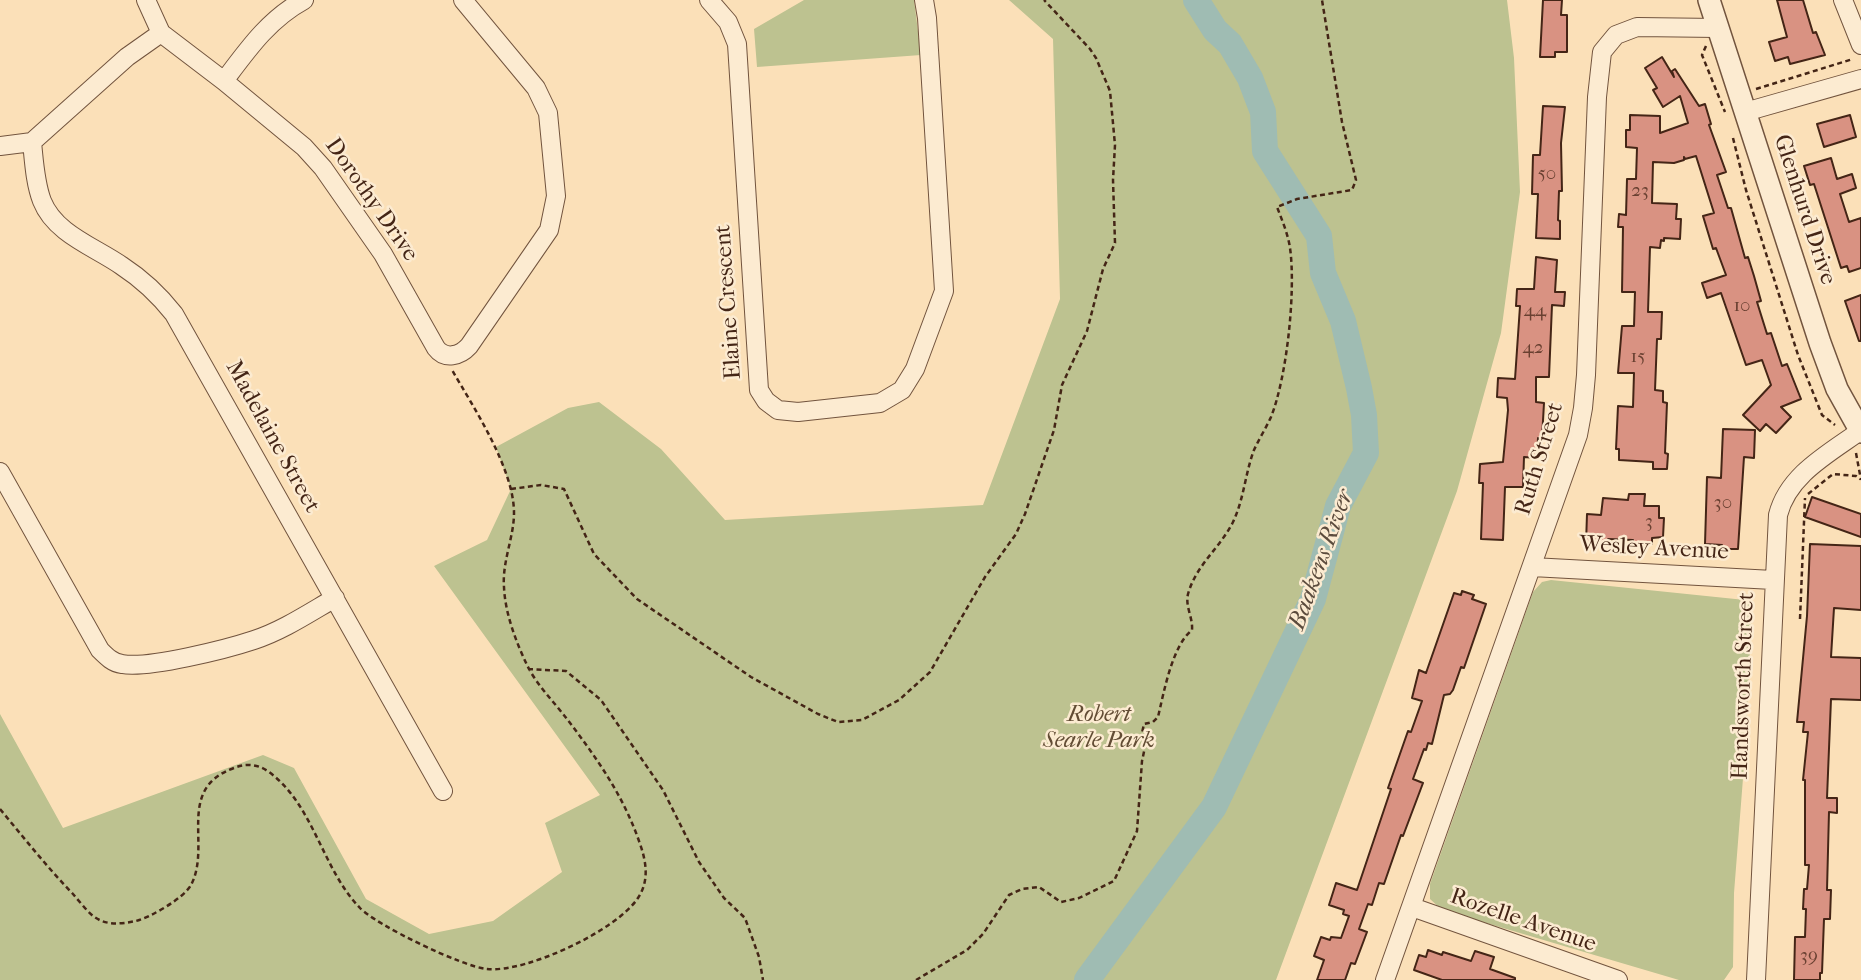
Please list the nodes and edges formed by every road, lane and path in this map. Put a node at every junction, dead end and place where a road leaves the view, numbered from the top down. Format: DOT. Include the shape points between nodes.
graph roads {
  1 [pos="146,0"];
  2 [pos="304,0"];
  3 [pos="463,0"];
  4 [pos="709,0"];
  5 [pos="924,0"];
  6 [pos="1044,0"];
  7 [pos="1322,0"];
  8 [pos="1709,0"];
  9 [pos="1843,0"];
  10 [pos="1718,28"];
  11 [pos="161,33"];
  12 [pos="1861,45"];
  13 [pos="1861,58"];
  14 [pos="1861,79"];
  15 [pos="224,80"];
  16 [pos="1742,103"];
  17 [pos="32,142"];
  18 [pos="0,146"];
  19 [pos="447,356"];
  20 [pos="1860,432"];
  21 [pos="0,472"];
  22 [pos="1860,479"];
  23 [pos="511,489"];
  24 [pos="1532,566"];
  25 [pos="1773,580"];
  26 [pos="335,598"];
  27 [pos="1800,619"];
  28 [pos="528,669"];
  29 [pos="443,791"];
  30 [pos="0,809"];
  31 [pos="1412,908"];
  32 [pos="763,980"];
  33 [pos="916,980"];
  34 [pos="1385,980"];
  35 [pos="1618,980"];
  36 [pos="1756,980"];
  1 -- 11 [label="street, Dorothy Drive"];
  2 -- 15 [label="street" via="263,30"];
  3 -- 19 [label="street" via="543,102 556,196 549,230 469,346"];
  4 -- 5 [label="street, Elaine Crescent" via="728,22 737,44 759,390 778,410 798,412 880,403 902,390 915,369 944,291"];
  6 -- 23 [label="path" via="1090,49 1110,91 1115,243 1103,269 1087,331 1062,385 1054,430 1025,514 930,672 899,700 862,720 838,722 818,714 751,677 637,599 594,554 564,489 541,485"];
  7 -- 33 [label="path" via="1356,180 1352,190 1277,207 1289,245 1293,289 1282,371 1242,501 1231,525 1196,572 1188,593 1192,630 1171,668 1158,717 1144,724 1137,831 1114,881 1061,902 1039,887 1009,895 967,950"];
  8 -- 10 [label="street, Glenhurd Drive"];
  9 -- 12 [label="street"];
  10 -- 16 [label="street, Glenhurd Drive"];
  10 -- 24 [label="street, Ruth Street" via="1637,27 1616,35 1602,52 1583,408 1578,435"];
  11 -- 15 [label="street, Dorothy Drive"];
  11 -- 17 [label="street" via="127,57"];
  13 -- 16 [label="path"];
  14 -- 16 [label="street"];
  15 -- 19 [label="street, Dorothy Drive" via="323,168 383,254 430,340"];
  16 -- 20 [label="street, Glenhurd Drive" via="1828,369"];
  17 -- 18 [label="street"];
  17 -- 26 [label="street, Madelaine Street" via="37,185 50,215 124,267 174,314"];
  19 -- 23 [label="path" via="489,435"];
  20 -- 25 [label="street, Handsworth Street" via="1800,476 1782,501"];
  21 -- 26 [label="street" via="100,650 119,664 163,661 254,640"];
  22 -- 27 [label="path" via="1833,474 1805,496"];
  23 -- 28 [label="path" via="514,513 503,585 510,622"];
  24 -- 25 [label="street, Wesley Avenue"];
  24 -- 31 [label="street, Ruth Street"];
  25 -- 36 [label="street, Handsworth Street"];
  26 -- 29 [label="street, Madelaine Street"];
  28 -- 30 [label="path" via="598,759 642,850 647,877 638,899 611,924 533,962 485,969 381,924 346,891 281,782 253,764 218,776 200,797 197,865 191,887 140,920 113,924 95,918"];
  28 -- 32 [label="path" via="566,671 601,701 663,790 723,898 746,918"];
  31 -- 34 [label="street, Ruth Street"];
  31 -- 35 [label="street, Rozelle Avenue"];
}
